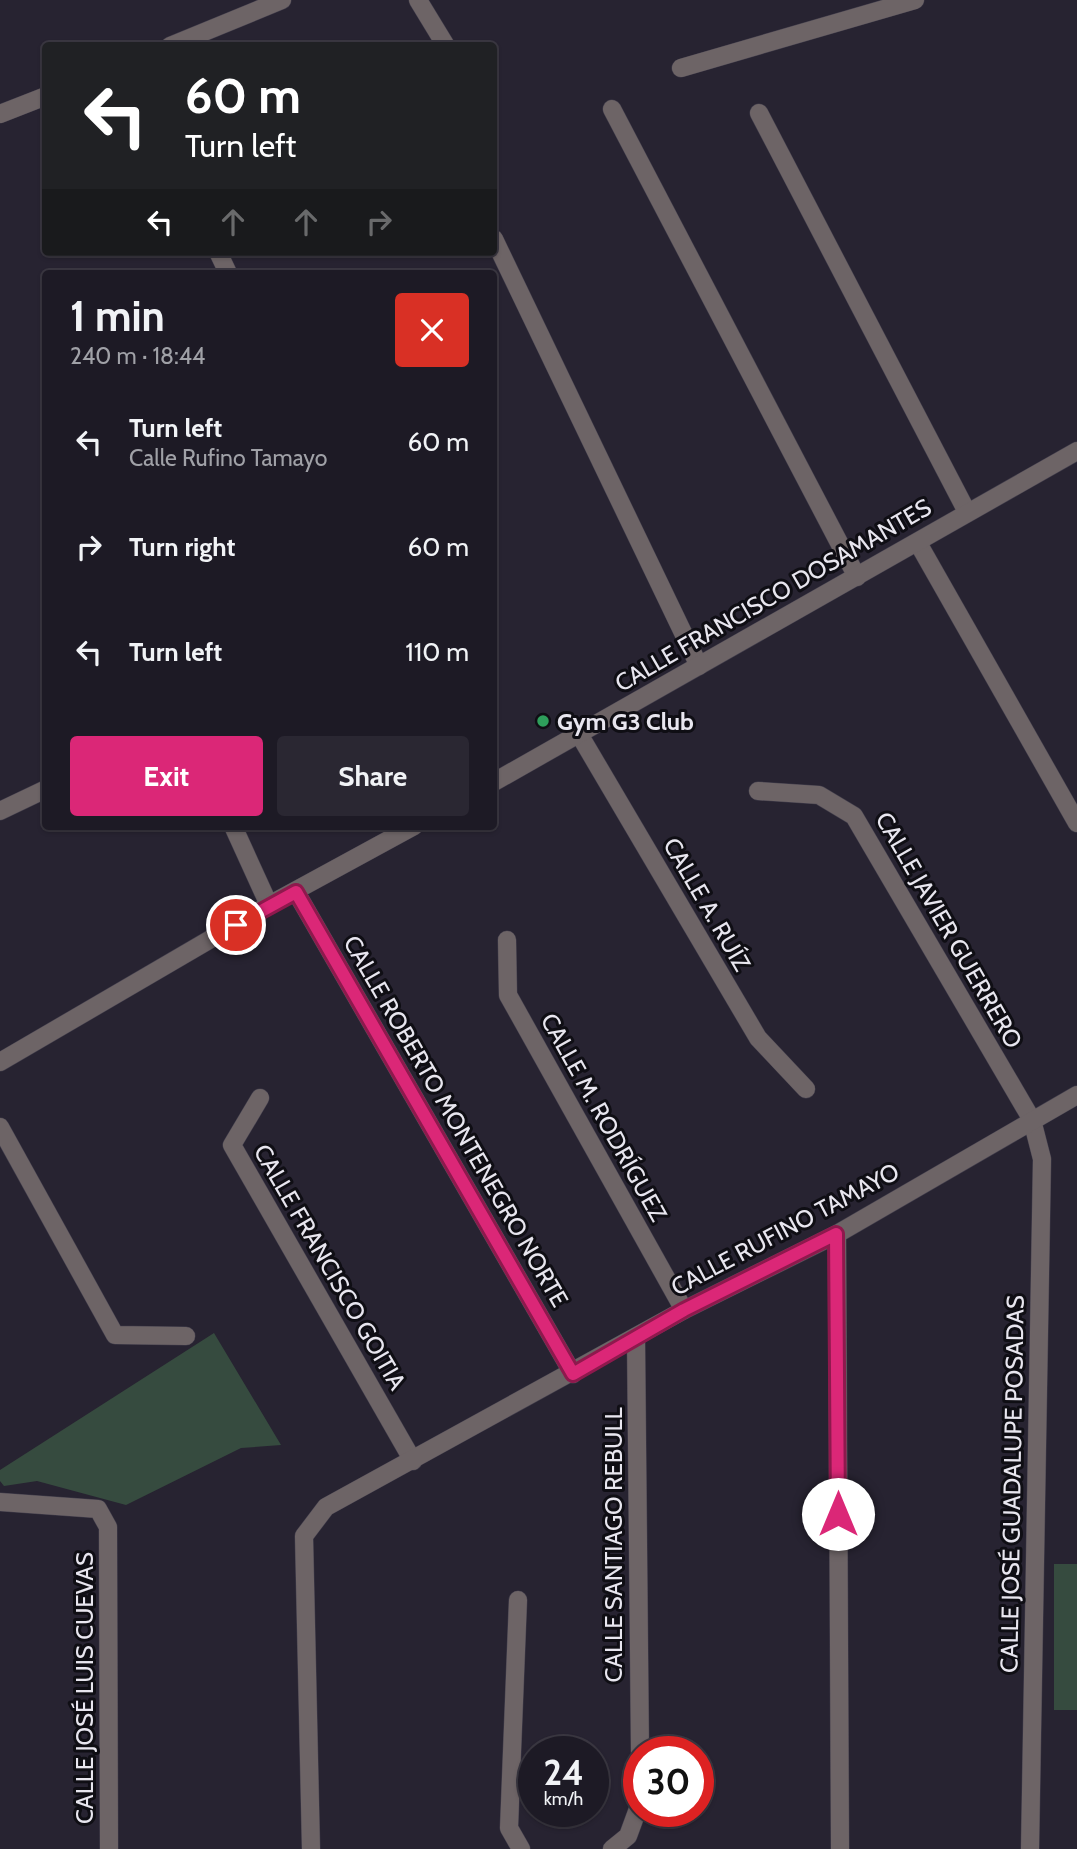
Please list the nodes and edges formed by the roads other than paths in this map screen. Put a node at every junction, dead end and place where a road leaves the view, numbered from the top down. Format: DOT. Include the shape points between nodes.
graph roads {
  1 [pos="282,0"];
  2 [pos="418,0"];
  3 [pos="915,0"];
  4 [pos="180,42"];
  5 [pos="444,42"];
  6 [pos="681,68"];
  7 [pos="42,98"];
  8 [pos="612,108"];
  9 [pos="759,113"];
  10 [pos="0,114"];
  11 [pos="497,245"];
  12 [pos="1077,451"];
  13 [pos="967,512"];
  14 [pos="918,543"];
  15 [pos="857,577"];
  16 [pos="699,666"];
  17 [pos="579,734"];
  18 [pos="497,780"];
  19 [pos="42,791"];
  20 [pos="758,791"];
  21 [pos="0,811"];
  22 [pos="1077,823"];
  23 [pos="235,830"];
  24 [pos="407,830"];
  25 [pos="296,892"];
  26 [pos="269,905"];
  27 [pos="507,940"];
  28 [pos="0,1062"];
  29 [pos="806,1089"];
  30 [pos="1077,1095"];
  31 [pos="260,1098"];
  32 [pos="1032,1120"];
  33 [pos="0,1127"];
  34 [pos="836,1234"];
  35 [pos="684,1310"];
  36 [pos="186,1336"];
  37 [pos="636,1337"];
  38 [pos="573,1374"];
  39 [pos="413,1461"];
  40 [pos="0,1502"];
  41 [pos="518,1600"];
  42 [pos="640,1736"];
  43 [pos="631,1827"];
  44 [pos="110,1849"];
  45 [pos="311,1849"];
  46 [pos="521,1849"];
  47 [pos="612,1849"];
  48 [pos="840,1849"];
  49 [pos="1030,1849"];
  1 -- 4 [label="street"];
  2 -- 5 [label="street"];
  3 -- 6 [label="street"];
  7 -- 10 [label="street"];
  8 -- 15 [label="street"];
  9 -- 13 [label="street"];
  11 -- 16 [label="street"];
  12 -- 13 [label="street, CALLE FRANCISCO DOSAMANTES"];
  13 -- 14 [label="street, CALLE FRANCISCO DOSAMANTES"];
  14 -- 15 [label="street, CALLE FRANCISCO DOSAMANTES"];
  14 -- 22 [label="street"];
  15 -- 16 [label="street, CALLE FRANCISCO DOSAMANTES"];
  16 -- 17 [label="street, CALLE FRANCISCO DOSAMANTES"];
  17 -- 18 [label="street, CALLE FRANCISCO DOSAMANTES"];
  17 -- 29 [label="street, CALLE A. RUÍZ" via="758,1038"];
  19 -- 21 [label="street"];
  20 -- 32 [label="street, CALLE JAVIER GUERRERO" via="819,795 854,816"];
  23 -- 26 [label="street"];
  24 -- 25 [label="street"];
  25 -- 26 [label="street"];
  25 -- 38 [label="street, CALLE ROBERTO MONTENEGRO NORTE"];
  26 -- 28 [label="street"];
  27 -- 35 [label="street, CALLE M. RODRÍGUEZ" via="509,995"];
  30 -- 32 [label="street, CALLE RUFINO TAMAYO"];
  31 -- 39 [label="street, CALLE FRANCISCO GOITIA" via="232,1145"];
  32 -- 34 [label="street, CALLE RUFINO TAMAYO"];
  32 -- 49 [label="street, CALLE JOSÉ GUADALUPE POSADAS" via="1042,1159"];
  33 -- 36 [label="street" via="115,1335"];
  34 -- 35 [label="street, CALLE RUFINO TAMAYO"];
  34 -- 48 [label="street"];
  35 -- 37 [label="street, CALLE RUFINO TAMAYO"];
  37 -- 38 [label="street, CALLE RUFINO TAMAYO"];
  37 -- 42 [label="street, CALLE SANTIAGO REBULL"];
  38 -- 39 [label="street, CALLE RUFINO TAMAYO"];
  39 -- 45 [label="street, CALLE RUFINO TAMAYO" via="326,1507 303,1536"];
  40 -- 44 [label="street, CALLE JOSÉ LUIS CUEVAS" via="98,1509 108,1527"];
  41 -- 46 [label="street" via="509,1828"];
  43 -- 47 [label="street" via="628,1836"];
}
